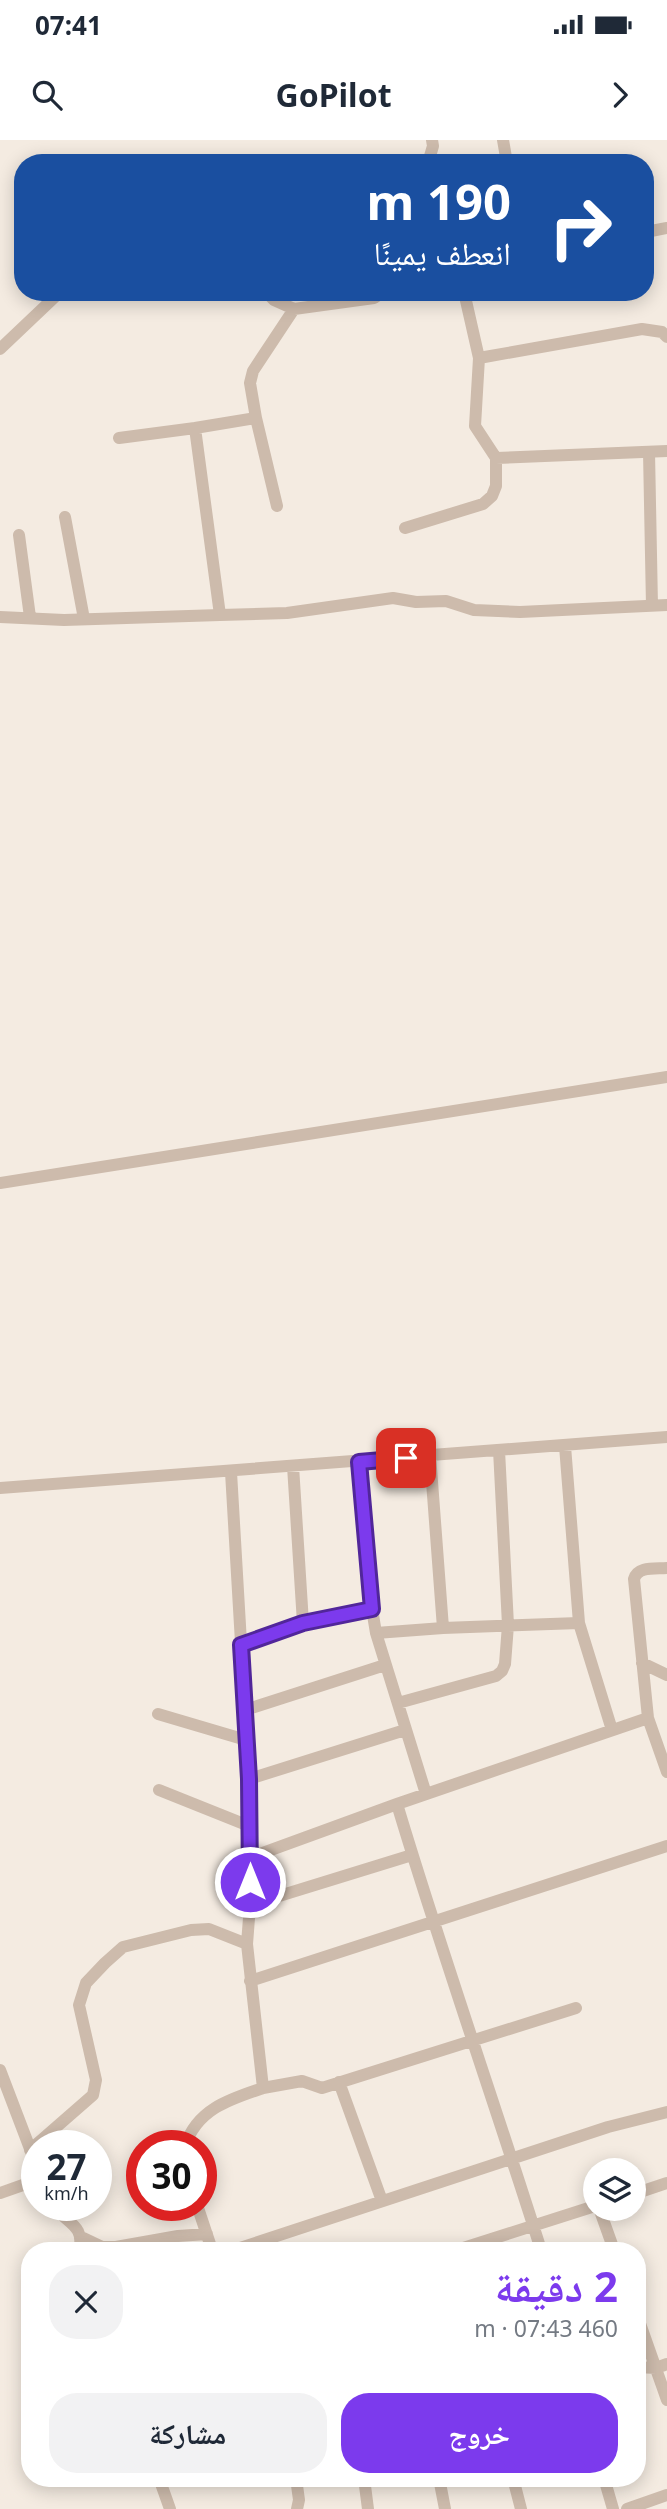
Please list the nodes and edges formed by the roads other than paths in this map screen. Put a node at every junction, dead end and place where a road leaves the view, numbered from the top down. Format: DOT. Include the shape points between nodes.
graph roads {
  1 [pos="51,301"];
  2 [pos="276,301"];
  3 [pos="352,301"];
  4 [pos="466,301"];
  5 [pos="294,309"];
  6 [pos="667,337"];
  7 [pos="0,349"];
  8 [pos="479,358"];
  9 [pos="256,418"];
  10 [pos="195,428"];
  11 [pos="119,438"];
  12 [pos="667,451"];
  13 [pos="649,452"];
  14 [pos="496,457"];
  15 [pos="277,506"];
  16 [pos="65,517"];
  17 [pos="405,528"];
  18 [pos="19,535"];
  19 [pos="667,605"];
  20 [pos="652,606"];
  21 [pos="220,615"];
  22 [pos="0,617"];
  23 [pos="30,617"];
  24 [pos="84,619"];
  25 [pos="667,1077"];
  26 [pos="0,1182"];
  27 [pos="667,1437"];
  28 [pos="565,1446"];
  29 [pos="499,1450"];
  30 [pos="430,1455"];
  31 [pos="359,1462"];
  32 [pos="293,1466"];
  33 [pos="231,1472"];
  34 [pos="0,1488"];
  35 [pos="667,1568"];
  36 [pos="372,1609"];
  37 [pos="303,1623"];
  38 [pos="579,1623"];
  39 [pos="508,1625"];
  40 [pos="443,1628"];
  41 [pos="376,1633"];
  42 [pos="241,1645"];
  43 [pos="642,1663"];
  44 [pos="385,1665"];
  45 [pos="667,1675"];
  46 [pos="398,1703"];
  47 [pos="246,1710"];
  48 [pos="158,1714"];
  49 [pos="651,1724"];
  50 [pos="405,1730"];
  51 [pos="612,1730"];
  52 [pos="667,1739"];
  53 [pos="246,1740"];
  54 [pos="667,1772"];
  55 [pos="249,1779"];
  56 [pos="159,1790"];
  57 [pos="426,1794"];
  58 [pos="397,1804"];
  59 [pos="249,1826"];
  60 [pos="667,1846"];
  61 [pos="412,1854"];
  62 [pos="249,1858"];
  63 [pos="250,1905"];
  64 [pos="433,1923"];
  65 [pos="247,1944"];
  66 [pos="250,1981"];
  67 [pos="576,2008"];
  68 [pos="471,2040"];
  69 [pos="0,2070"];
  70 [pos="339,2082"];
  71 [pos="263,2088"];
  72 [pos="667,2112"];
  73 [pos="22,2130"];
  74 [pos="53,2130"];
  75 [pos="194,2130"];
  76 [pos="512,2158"];
  77 [pos="667,2183"];
  78 [pos="21,2186"];
  79 [pos="646,2190"];
  80 [pos="0,2193"];
  81 [pos="382,2201"];
  82 [pos="583,2211"];
  83 [pos="68,2221"];
  84 [pos="202,2221"];
  85 [pos="603,2221"];
  86 [pos="533,2225"];
  87 [pos="206,2234"];
  88 [pos="81,2237"];
  89 [pos="80,2242"];
  90 [pos="92,2242"];
  91 [pos="144,2242"];
  92 [pos="209,2242"];
  93 [pos="258,2242"];
  94 [pos="481,2242"];
  95 [pos="538,2242"];
  96 [pos="611,2242"];
  97 [pos="646,2334"];
  98 [pos="661,2366"];
  99 [pos="667,2400"];
  100 [pos="162,2487"];
  101 [pos="296,2487"];
  102 [pos="365,2487"];
  103 [pos="441,2487"];
  104 [pos="515,2487"];
  105 [pos="607,2487"];
  106 [pos="667,2495"];
  107 [pos="170,2509"];
  108 [pos="297,2509"];
  109 [pos="368,2509"];
  110 [pos="445,2509"];
  111 [pos="521,2509"];
  112 [pos="613,2509"];
  113 [pos="627,2509"];
  1 -- 7 [label="street"];
  2 -- 5 [label="street"];
  3 -- 5 [label="street"];
  4 -- 8 [label="street"];
  5 -- 9 [label="street" via="253,372 250,383"];
  6 -- 8 [label="street" via="642,329"];
  8 -- 14 [label="street" via="475,426"];
  9 -- 10 [label="street"];
  9 -- 15 [label="street"];
  10 -- 11 [label="street"];
  10 -- 21 [label="street"];
  12 -- 13 [label="street"];
  13 -- 14 [label="street"];
  13 -- 20 [label="street"];
  14 -- 17 [label="street" via="496,486 483,504"];
  16 -- 24 [label="street"];
  18 -- 23 [label="street"];
  19 -- 20 [label="street"];
  20 -- 21 [label="street" via="520,612 393,598 287,613"];
  21 -- 24 [label="street"];
  22 -- 23 [label="street"];
  23 -- 24 [label="street"];
  25 -- 26 [label="street"];
  27 -- 28 [label="street"];
  28 -- 29 [label="street"];
  28 -- 38 [label="street"];
  29 -- 30 [label="street"];
  29 -- 39 [label="street"];
  30 -- 31 [label="street"];
  30 -- 40 [label="street"];
  31 -- 32 [label="street"];
  31 -- 36 [label="street"];
  32 -- 33 [label="street"];
  32 -- 37 [label="street"];
  33 -- 34 [label="street"];
  33 -- 42 [label="street"];
  35 -- 43 [label="street" via="641,1570 634,1579"];
  36 -- 37 [label="street"];
  36 -- 41 [label="street"];
  37 -- 42 [label="street"];
  38 -- 39 [label="street"];
  38 -- 51 [label="street"];
  39 -- 40 [label="street"];
  39 -- 46 [label="street" via="505,1664 496,1676"];
  40 -- 41 [label="street"];
  41 -- 44 [label="street"];
  42 -- 47 [label="street"];
  43 -- 45 [label="street"];
  43 -- 49 [label="street"];
  44 -- 46 [label="street"];
  44 -- 47 [label="street"];
  46 -- 50 [label="street"];
  47 -- 53 [label="street"];
  48 -- 53 [label="street"];
  49 -- 51 [label="street"];
  49 -- 52 [label="street"];
  49 -- 54 [label="street"];
  50 -- 55 [label="street"];
  50 -- 57 [label="street"];
  51 -- 57 [label="street"];
  53 -- 55 [label="street"];
  55 -- 59 [label="street"];
  56 -- 59 [label="street"];
  57 -- 58 [label="street"];
  58 -- 61 [label="street"];
  58 -- 62 [label="street"];
  59 -- 62 [label="street"];
  60 -- 64 [label="street"];
  61 -- 63 [label="street"];
  61 -- 64 [label="street"];
  62 -- 63 [label="street"];
  63 -- 65 [label="street"];
  64 -- 66 [label="street"];
  64 -- 68 [label="street"];
  65 -- 66 [label="street"];
  65 -- 74 [label="street" via="209,1929 191,1930 123,1947 105,1963 86,1983 79,2005 96,2080 93,2095"];
  66 -- 71 [label="street"];
  67 -- 68 [label="street"];
  68 -- 70 [label="street"];
  68 -- 76 [label="street"];
  69 -- 73 [label="street"];
  70 -- 71 [label="street" via="322,2088 302,2081"];
  70 -- 81 [label="street"];
  71 -- 75 [label="street" via="214,2106"];
  72 -- 76 [label="street"];
  76 -- 81 [label="street"];
  76 -- 86 [label="street"];
  77 -- 79 [label="street"];
  78 -- 80 [label="street"];
  81 -- 93 [label="street"];
  82 -- 86 [label="street"];
  83 -- 88 [label="street"];
  84 -- 87 [label="street"];
  85 -- 96 [label="street"];
  86 -- 94 [label="street"];
  86 -- 95 [label="street"];
  87 -- 91 [label="street"];
  87 -- 92 [label="street"];
  88 -- 89 [label="street"];
  88 -- 90 [label="street"];
  97 -- 98 [label="street"];
  98 -- 99 [label="street"];
  100 -- 107 [label="street"];
  101 -- 108 [label="street"];
  102 -- 109 [label="street"];
  103 -- 110 [label="street"];
  104 -- 111 [label="street"];
  105 -- 112 [label="street"];
  106 -- 113 [label="street"];
}
